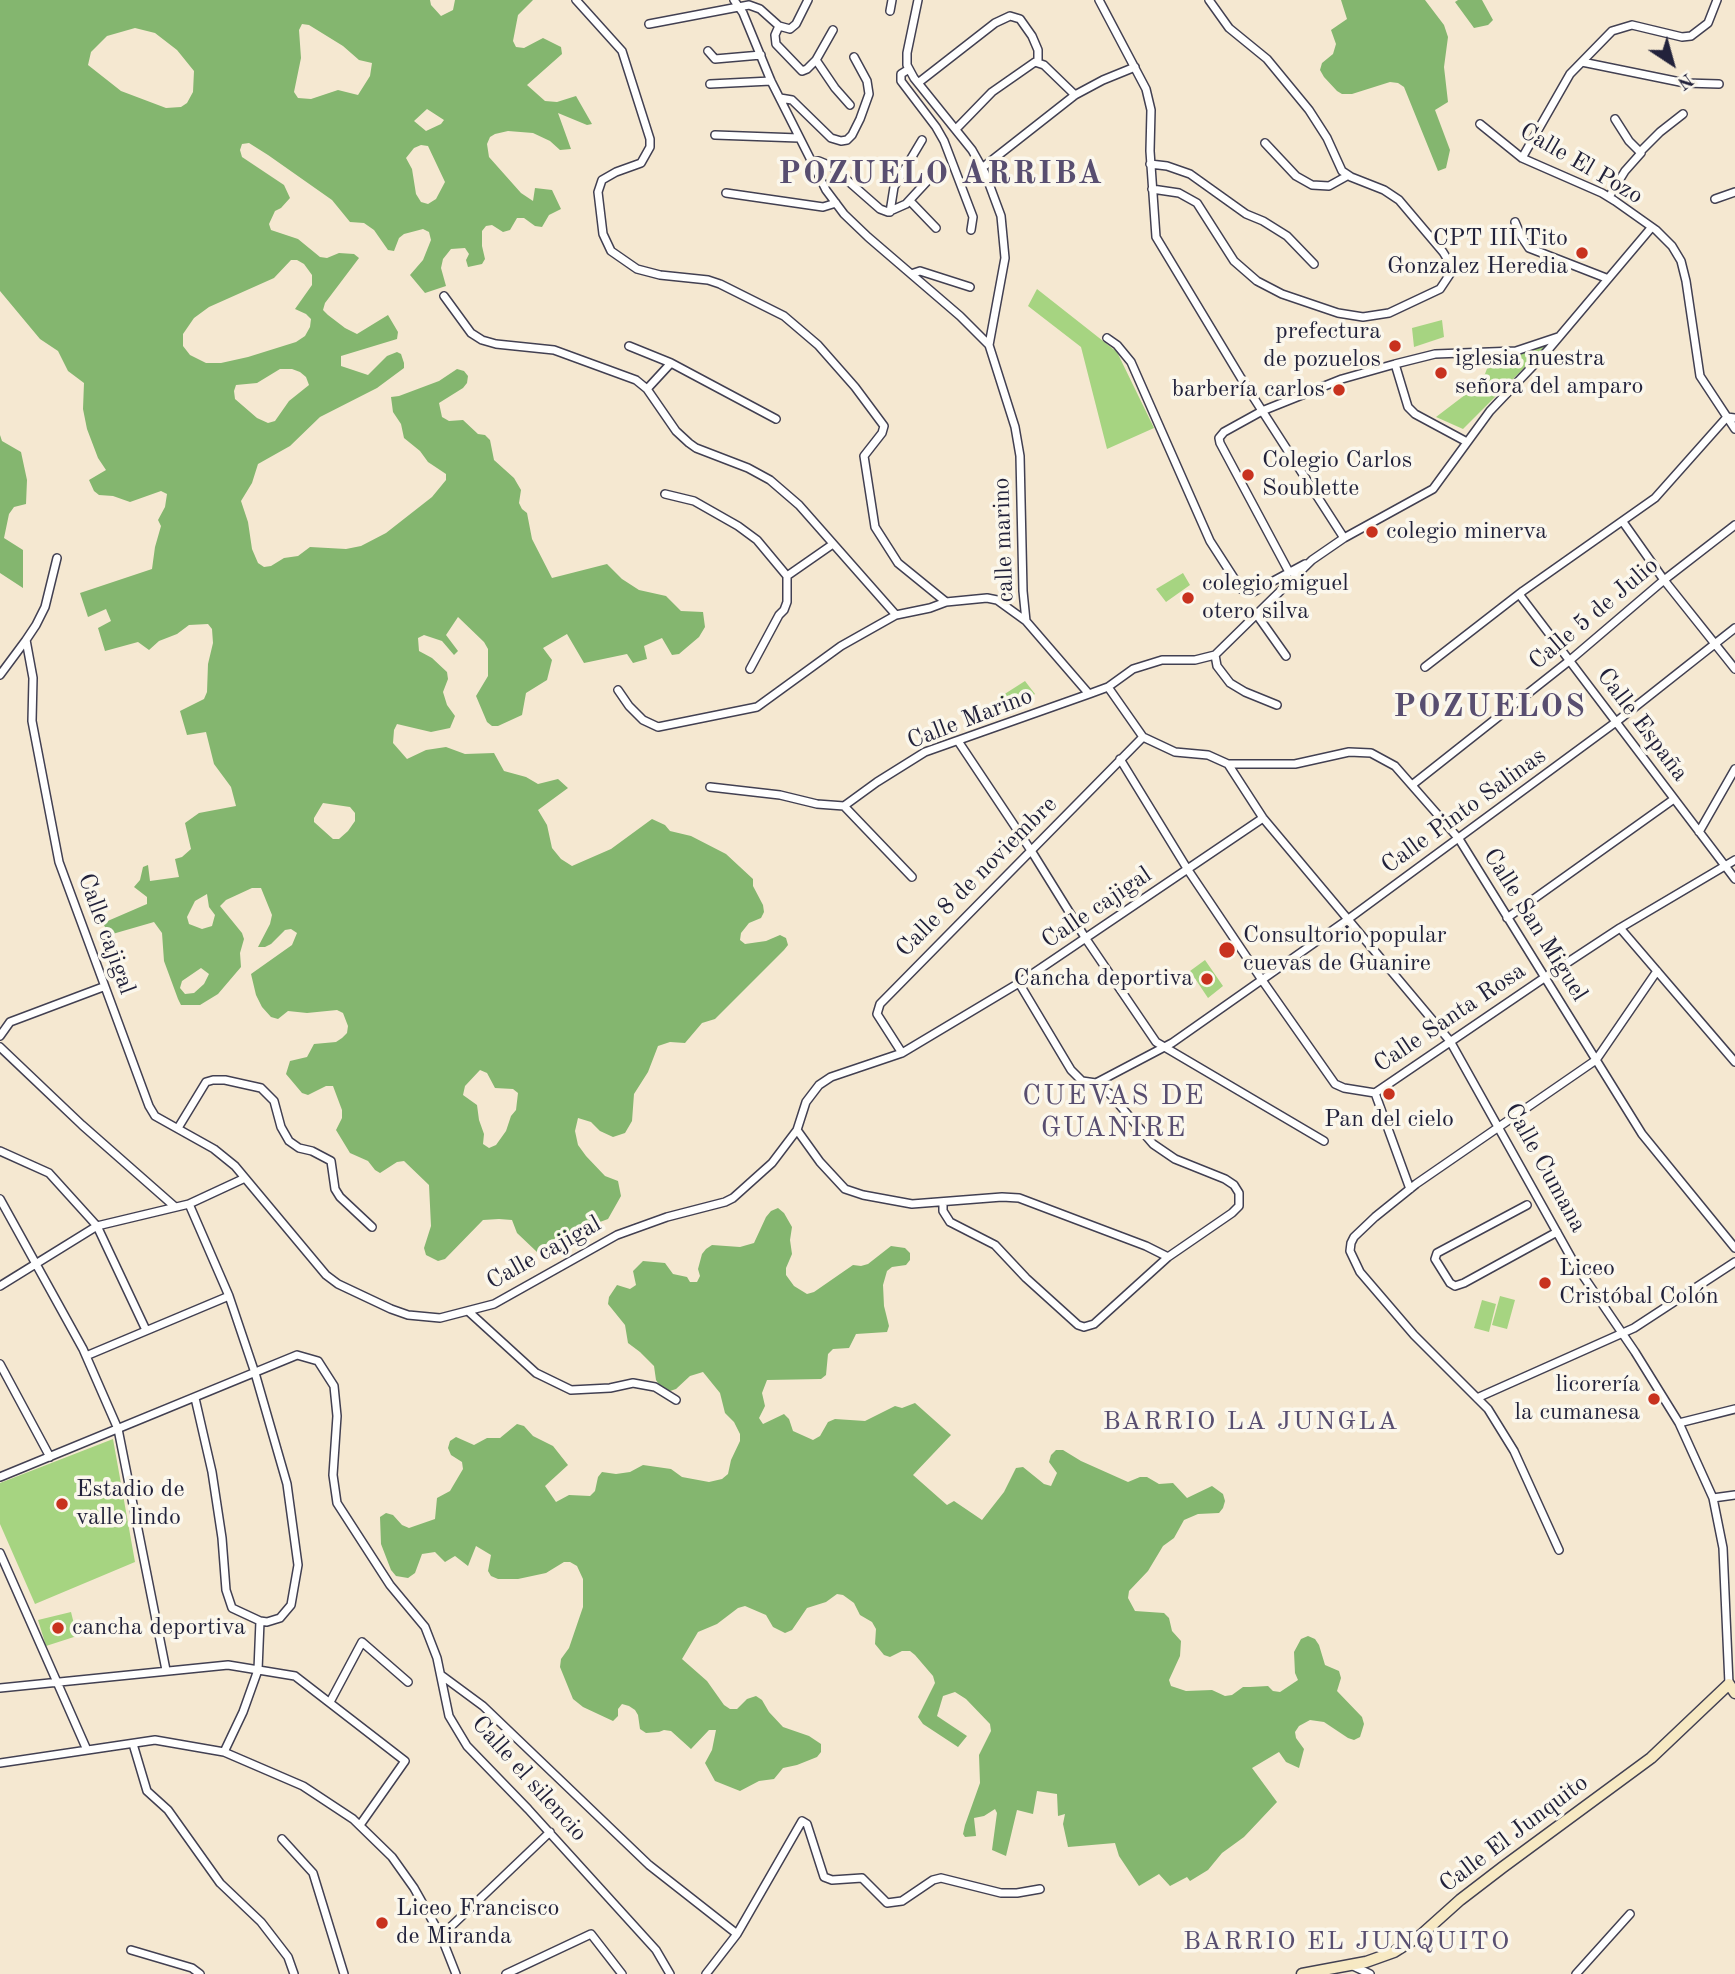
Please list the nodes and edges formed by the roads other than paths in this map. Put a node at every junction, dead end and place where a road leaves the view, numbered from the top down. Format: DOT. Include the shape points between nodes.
graph roads {
  1 [pos="576,0"];
  2 [pos="808,0"];
  3 [pos="892,0"];
  4 [pos="918,0"];
  5 [pos="1099,0"];
  6 [pos="1209,0"];
  7 [pos="1717,0"];
  8 [pos="736,3"];
  9 [pos="890,11"];
  10 [pos="649,24"];
  11 [pos="779,26"];
  12 [pos="833,30"];
  13 [pos="708,51"];
  14 [pos="761,55"];
  15 [pos="854,57"];
  16 [pos="816,60"];
  17 [pos="1038,62"];
  18 [pos="1582,62"];
  19 [pos="1135,67"];
  20 [pos="909,69"];
  21 [pos="771,81"];
  22 [pos="710,83"];
  23 [pos="918,83"];
  24 [pos="1719,84"];
  25 [pos="1075,95"];
  26 [pos="780,98"];
  27 [pos="850,105"];
  28 [pos="1683,114"];
  29 [pos="1615,119"];
  30 [pos="1480,124"];
  31 [pos="957,128"];
  32 [pos="715,135"];
  33 [pos="799,138"];
  34 [pos="922,140"];
  35 [pos="1265,143"];
  36 [pos="1640,152"];
  37 [pos="1522,159"];
  38 [pos="811,161"];
  39 [pos="1150,164"];
  40 [pos="982,168"];
  41 [pos="1347,176"];
  42 [pos="931,177"];
  43 [pos="1152,189"];
  44 [pos="1735,192"];
  45 [pos="726,193"];
  46 [pos="1609,197"];
  47 [pos="1715,199"];
  48 [pos="910,201"];
  49 [pos="836,203"];
  50 [pos="890,212"];
  51 [pos="1516,222"];
  52 [pos="936,228"];
  53 [pos="1651,228"];
  54 [pos="971,230"];
  55 [pos="1314,264"];
  56 [pos="911,274"];
  57 [pos="1606,278"];
  58 [pos="970,287"];
  59 [pos="444,296"];
  60 [pos="1559,337"];
  61 [pos="1107,338"];
  62 [pos="989,345"];
  63 [pos="629,346"];
  64 [pos="671,363"];
  65 [pos="1395,364"];
  66 [pos="647,389"];
  67 [pos="1262,411"];
  68 [pos="1731,417"];
  69 [pos="776,419"];
  70 [pos="1735,429"];
  71 [pos="1467,442"];
  72 [pos="665,494"];
  73 [pos="1623,522"];
  74 [pos="1735,525"];
  75 [pos="1344,538"];
  76 [pos="833,544"];
  77 [pos="57,558"];
  78 [pos="1312,560"];
  79 [pos="1289,572"];
  80 [pos="788,576"];
  81 [pos="1664,580"];
  82 [pos="1519,594"];
  83 [pos="946,602"];
  84 [pos="896,615"];
  85 [pos="1257,615"];
  86 [pos="1026,621"];
  87 [pos="1735,628"];
  88 [pos="26,640"];
  89 [pos="1715,643"];
  90 [pos="1215,654"];
  91 [pos="1286,656"];
  92 [pos="1569,661"];
  93 [pos="1425,667"];
  94 [pos="750,669"];
  95 [pos="1735,669"];
  96 [pos="0,675"];
  97 [pos="1108,687"];
  98 [pos="618,690"];
  99 [pos="1088,694"];
  100 [pos="1277,705"];
  101 [pos="1616,722"];
  102 [pos="1143,737"];
  103 [pos="958,741"];
  104 [pos="1120,759"];
  105 [pos="1228,764"];
  106 [pos="1735,769"];
  107 [pos="1412,785"];
  108 [pos="710,788"];
  109 [pos="1674,799"];
  110 [pos="844,806"];
  111 [pos="1263,818"];
  112 [pos="1699,832"];
  113 [pos="1459,839"];
  114 [pos="1032,852"];
  115 [pos="1735,860"];
  116 [pos="1725,866"];
  117 [pos="1188,870"];
  118 [pos="912,877"];
  119 [pos="1735,879"];
  120 [pos="1507,918"];
  121 [pos="1348,919"];
  122 [pos="1620,928"];
  123 [pos="1086,939"];
  124 [pos="1657,971"];
  125 [pos="1544,978"];
  126 [pos="1262,980"];
  127 [pos="1019,983"];
  128 [pos="103,987"];
  129 [pos="0,1036"];
  130 [pos="1450,1041"];
  131 [pos="1166,1046"];
  132 [pos="0,1047"];
  133 [pos="902,1054"];
  134 [pos="1596,1060"];
  135 [pos="1735,1062"];
  136 [pos="1096,1083"];
  137 [pos="1375,1093"];
  138 [pos="1498,1126"];
  139 [pos="178,1128"];
  140 [pos="797,1130"];
  141 [pos="1324,1140"];
  142 [pos="0,1151"];
  143 [pos="245,1178"];
  144 [pos="1410,1189"];
  145 [pos="0,1199"];
  146 [pos="943,1202"];
  147 [pos="189,1203"];
  148 [pos="1527,1205"];
  149 [pos="174,1206"];
  150 [pos="97,1226"];
  151 [pos="372,1227"];
  152 [pos="1557,1232"];
  153 [pos="1735,1248"];
  154 [pos="1168,1257"];
  155 [pos="1735,1262"];
  156 [pos="36,1266"];
  157 [pos="0,1286"];
  158 [pos="229,1296"];
  159 [pos="468,1311"];
  160 [pos="146,1330"];
  161 [pos="1622,1333"];
  162 [pos="86,1356"];
  163 [pos="0,1363"];
  164 [pos="255,1373"];
  165 [pos="195,1398"];
  166 [pos="1477,1398"];
  167 [pos="676,1400"];
  168 [pos="1735,1409"];
  169 [pos="1679,1423"];
  170 [pos="118,1429"];
  171 [pos="50,1457"];
  172 [pos="0,1477"];
  173 [pos="1735,1495"];
  174 [pos="1713,1499"];
  175 [pos="1559,1550"];
  176 [pos="0,1553"];
  177 [pos="260,1621"];
  178 [pos="166,1670"];
  179 [pos="258,1670"];
  180 [pos="440,1674"];
  181 [pos="408,1682"];
  182 [pos="56,1683"];
  183 [pos="0,1688"];
  184 [pos="1732,1689"];
  185 [pos="330,1702"];
  186 [pos="133,1744"];
  187 [pos="87,1751"];
  188 [pos="224,1752"];
  189 [pos="0,1763"];
  190 [pos="360,1825"];
  191 [pos="550,1832"];
  192 [pos="282,1839"];
  193 [pos="1040,1889"];
  194 [pos="1630,1914"];
  195 [pos="737,1934"];
  196 [pos="441,1937"];
  197 [pos="131,1950"];
  198 [pos="1349,1965"];
  199 [pos="200,1974"];
  200 [pos="294,1974"];
  201 [pos="344,1974"];
  202 [pos="456,1974"];
  203 [pos="506,1974"];
  204 [pos="622,1974"];
  205 [pos="670,1974"];
  206 [pos="706,1974"];
  207 [pos="1302,1974"];
  208 [pos="1370,1974"];
  209 [pos="1576,1974"];
  1 -- 83 [label="street" via="622,51 650,139 641,163 602,180 598,192 603,234 611,251 637,269 720,284 785,316 818,345 884,426 864,456 875,527 898,563"];
  2 -- 11 [label="street" via="795,26"];
  3 -- 9 [label="street"];
  4 -- 20 [label="street" via="906,57"];
  5 -- 19 [label="street"];
  6 -- 41 [label="street" via="1228,28 1267,59 1309,110"];
  7 -- 18 [label="street" via="1708,23 1692,36 1623,27 1612,31"];
  8 -- 10 [label="street"];
  8 -- 11 [label="street" via="756,7"];
  8 -- 14 [label="street, calle marino"];
  11 -- 16 [label="street" via="776,44 799,70"];
  12 -- 16 [label="street"];
  13 -- 14 [label="street" via="715,59"];
  14 -- 21 [label="street, calle marino"];
  15 -- 26 [label="street" via="869,94 847,140 831,138 794,102"];
  16 -- 27 [label="street"];
  17 -- 23 [label="street" via="1032,36 1020,19 1010,16"];
  17 -- 25 [label="street"];
  17 -- 31 [label="street" via="1005,81"];
  18 -- 24 [label="street" via="1685,83"];
  18 -- 37 [label="street" via="1570,74"];
  19 -- 25 [label="street"];
  19 -- 39 [label="street" via="1151,110"];
  20 -- 23 [label="street"];
  20 -- 54 [label="street" via="901,74 901,81 944,141 973,217"];
  21 -- 22 [label="street"];
  21 -- 26 [label="street, calle marino"];
  23 -- 31 [label="street"];
  25 -- 40 [label="street"];
  26 -- 33 [label="street, calle marino"];
  28 -- 36 [label="street"];
  29 -- 36 [label="street"];
  30 -- 37 [label="street, Calle El Pozo"];
  31 -- 40 [label="street"];
  32 -- 33 [label="street"];
  33 -- 38 [label="street, calle marino"];
  34 -- 50 [label="street" via="893,190"];
  35 -- 41 [label="street" via="1296,176 1312,185 1329,186"];
  36 -- 46 [label="street"];
  37 -- 46 [label="street, Calle El Pozo"];
  38 -- 49 [label="street, calle marino"];
  38 -- 50 [label="street" via="831,166 880,209"];
  39 -- 43 [label="street"];
  39 -- 55 [label="street" via="1190,174 1245,214 1287,236"];
  40 -- 62 [label="street" via="999,206 1005,237"];
  41 -- 43 [label="street" via="1392,194 1425,228 1451,265 1443,287 1389,313 1363,317 1338,313 1257,281 1234,261 1197,203 1179,193"];
  42 -- 48 [label="street"];
  43 -- 67 [label="street" via="1156,237"];
  44 -- 47 [label="street"];
  45 -- 49 [label="street" via="823,207"];
  46 -- 53 [label="street, Calle El Pozo"];
  48 -- 50 [label="street"];
  48 -- 52 [label="street"];
  49 -- 56 [label="street, calle marino"];
  51 -- 57 [label="street" via="1529,248"];
  53 -- 57 [label="street"];
  53 -- 68 [label="street, Calle El Pozo" via="1681,261 1700,376"];
  56 -- 58 [label="street" via="920,271"];
  56 -- 62 [label="street, calle marino"];
  57 -- 60 [label="street"];
  59 -- 66 [label="street" via="471,333 482,340 554,350 636,380"];
  60 -- 65 [label="street" via="1516,351 1435,354"];
  60 -- 71 [label="street"];
  61 -- 79 [label="street" via="1131,362 1210,541 1238,586 1250,593"];
  62 -- 86 [label="street, calle marino" via="1020,456"];
  63 -- 64 [label="street"];
  64 -- 66 [label="street"];
  64 -- 69 [label="street"];
  65 -- 67 [label="street" via="1342,379"];
  65 -- 71 [label="street" via="1408,407"];
  66 -- 76 [label="street" via="676,432 689,443 770,481 799,505"];
  67 -- 75 [label="street"];
  67 -- 79 [label="street" via="1219,438"];
  68 -- 70 [label="street, Calle El Pozo"];
  68 -- 73 [label="street" via="1655,498"];
  71 -- 75 [label="street" via="1433,489"];
  72 -- 80 [label="street" via="694,500 738,526 757,540"];
  73 -- 81 [label="street"];
  73 -- 82 [label="street"];
  74 -- 81 [label="street, Calle 5 de Julio"];
  75 -- 78 [label="street"];
  76 -- 80 [label="street"];
  76 -- 84 [label="street"];
  77 -- 88 [label="street" via="45,607"];
  78 -- 79 [label="street"];
  78 -- 85 [label="street"];
  80 -- 94 [label="street" via="784,610"];
  81 -- 89 [label="street"];
  81 -- 92 [label="street, Calle 5 de Julio"];
  82 -- 92 [label="street, Calle España"];
  82 -- 93 [label="street"];
  83 -- 84 [label="street"];
  83 -- 86 [label="street" via="993,598"];
  84 -- 98 [label="street" via="841,646 757,707 743,711 658,727 643,720"];
  85 -- 90 [label="street"];
  85 -- 91 [label="street"];
  86 -- 99 [label="street, calle marino"];
  87 -- 89 [label="street, Calle Pinto Salinas"];
  88 -- 96 [label="street"];
  88 -- 128 [label="street, Calle cajigal" via="33,678 32,722 59,862"];
  89 -- 95 [label="street"];
  89 -- 101 [label="street, Calle Pinto Salinas"];
  90 -- 97 [label="street" via="1195,660 1162,660 1133,669"];
  90 -- 100 [label="street" via="1217,666 1230,683"];
  92 -- 101 [label="street, Calle España"];
  92 -- 107 [label="street, Calle 5 de Julio"];
  97 -- 99 [label="street"];
  97 -- 102 [label="street, Calle San Miguel"];
  99 -- 103 [label="street, Calle Marino"];
  101 -- 109 [label="street, Calle España"];
  101 -- 113 [label="street, Calle Pinto Salinas"];
  102 -- 104 [label="street, Calle 8 de noviembre"];
  102 -- 105 [label="street, Calle San Miguel" via="1175,752 1208,755"];
  103 -- 110 [label="street, Calle Marino" via="925,752"];
  103 -- 114 [label="street"];
  104 -- 114 [label="street, Calle 8 de noviembre"];
  104 -- 117 [label="street, Calle Santa Rosa"];
  105 -- 107 [label="street, Calle San Miguel" via="1294,764 1349,752 1371,753 1395,766"];
  105 -- 111 [label="street"];
  106 -- 112 [label="street"];
  107 -- 113 [label="street, Calle San Miguel"];
  108 -- 110 [label="street"];
  109 -- 112 [label="street, Calle España"];
  109 -- 120 [label="street"];
  110 -- 118 [label="street"];
  111 -- 117 [label="street, Calle cajigal"];
  111 -- 121 [label="street"];
  112 -- 116 [label="street, Calle España"];
  113 -- 120 [label="street, Calle San Miguel"];
  113 -- 121 [label="street, Calle Pinto Salinas"];
  114 -- 123 [label="street"];
  114 -- 133 [label="street, Calle 8 de noviembre" via="880,1004 877,1014"];
  115 -- 116 [label="street, Calle Santa Rosa"];
  116 -- 119 [label="street, Calle España"];
  116 -- 122 [label="street, Calle Santa Rosa"];
  117 -- 123 [label="street, Calle cajigal"];
  117 -- 126 [label="street, Calle Santa Rosa"];
  120 -- 125 [label="street, Calle San Miguel"];
  121 -- 126 [label="street, Calle Pinto Salinas"];
  121 -- 130 [label="street, Calle Cumana"];
  122 -- 124 [label="street"];
  122 -- 125 [label="street, Calle Santa Rosa"];
  123 -- 127 [label="street, Calle cajigal"];
  123 -- 131 [label="street" via="1156,1042"];
  124 -- 134 [label="street"];
  124 -- 135 [label="street"];
  125 -- 130 [label="street, Calle Santa Rosa"];
  125 -- 134 [label="street, Calle San Miguel"];
  126 -- 131 [label="street, Calle Pinto Salinas"];
  126 -- 137 [label="street, Calle Santa Rosa" via="1335,1084"];
  127 -- 133 [label="street, Calle cajigal"];
  127 -- 136 [label="street" via="1071,1070 1082,1081"];
  128 -- 129 [label="street" via="10,1022"];
  128 -- 139 [label="street, Calle cajigal" via="149,1106 155,1116"];
  130 -- 137 [label="street, Calle Santa Rosa"];
  130 -- 138 [label="street, Calle Cumana"];
  131 -- 136 [label="street, Calle Pinto Salinas"];
  131 -- 141 [label="street"];
  132 -- 149 [label="street"];
  133 -- 140 [label="street, Calle cajigal" via="819,1085 806,1102"];
  134 -- 138 [label="street"];
  134 -- 153 [label="street, Calle San Miguel" via="1642,1135"];
  136 -- 154 [label="street" via="1153,1144 1175,1159 1225,1179 1239,1193 1239,1206 1233,1213"];
  137 -- 144 [label="street"];
  138 -- 144 [label="street"];
  138 -- 152 [label="street, Calle Cumana"];
  139 -- 143 [label="street, Calle cajigal" via="214,1149"];
  139 -- 151 [label="street" via="206,1082 225,1080 261,1088 274,1101 289,1141 331,1161 335,1189"];
  140 -- 146 [label="street" via="845,1189 912,1204"];
  140 -- 159 [label="street, Calle cajigal" via="772,1163 726,1202 617,1235 494,1304"];
  142 -- 150 [label="street" via="49,1173"];
  143 -- 147 [label="street"];
  143 -- 159 [label="street, Calle cajigal" via="338,1284 408,1315 440,1318"];
  144 -- 166 [label="street" via="1354,1237 1350,1251 1360,1272 1414,1335"];
  145 -- 156 [label="street"];
  146 -- 154 [label="street" via="1019,1198"];
  146 -- 154 [label="street" via="950,1222 995,1245 1084,1327 1094,1324"];
  147 -- 149 [label="street"];
  147 -- 158 [label="street"];
  148 -- 152 [label="street" via="1437,1252 1435,1259 1450,1283 1464,1283"];
  149 -- 150 [label="street"];
  150 -- 156 [label="street"];
  150 -- 160 [label="street"];
  152 -- 161 [label="street, Calle Cumana"];
  155 -- 161 [label="street"];
  156 -- 157 [label="street"];
  156 -- 162 [label="street"];
  158 -- 160 [label="street"];
  158 -- 164 [label="street"];
  159 -- 167 [label="street" via="536,1373 563,1387 633,1383 655,1387"];
  160 -- 162 [label="street"];
  161 -- 166 [label="street"];
  161 -- 169 [label="street, Calle Cumana"];
  162 -- 170 [label="street"];
  163 -- 171 [label="street"];
  164 -- 165 [label="street"];
  164 -- 177 [label="street" via="286,1484 298,1565 290,1605 280,1618"];
  164 -- 180 [label="street, Calle el silencio" via="297,1354 318,1360 334,1386 337,1503 390,1585 425,1626"];
  165 -- 170 [label="street"];
  165 -- 177 [label="street" via="212,1472 226,1590 232,1608"];
  166 -- 175 [label="street" via="1514,1451"];
  168 -- 169 [label="street"];
  169 -- 174 [label="street, Calle Cumana"];
  170 -- 171 [label="street"];
  170 -- 178 [label="street"];
  171 -- 172 [label="street"];
  173 -- 174 [label="street"];
  174 -- 184 [label="street, Calle Cumana" via="1723,1548"];
  176 -- 182 [label="street"];
  177 -- 179 [label="street"];
  178 -- 179 [label="street" via="228,1665"];
  178 -- 182 [label="street"];
  179 -- 185 [label="street" via="295,1676"];
  179 -- 188 [label="street"];
  180 -- 191 [label="street, Calle el silencio" via="449,1716 467,1746"];
  180 -- 195 [label="street" via="483,1706 649,1865"];
  181 -- 185 [label="street" via="362,1642"];
  182 -- 183 [label="street"];
  182 -- 187 [label="street"];
  184 -- 198 [label="street, Calle El Junquito" via="1651,1758 1492,1875 1421,1935 1394,1952"];
  185 -- 190 [label="street" via="405,1761"];
  186 -- 187 [label="street"];
  186 -- 188 [label="street" via="155,1741"];
  186 -- 200 [label="street" via="147,1791 168,1810 220,1883 261,1922 288,1957"];
  187 -- 189 [label="street"];
  188 -- 190 [label="street" via="303,1786"];
  190 -- 196 [label="street" via="399,1867"];
  191 -- 196 [label="street"];
  191 -- 205 [label="street, Calle el silencio" via="656,1950"];
  192 -- 201 [label="street" via="313,1873"];
  193 -- 195 [label="street" via="1001,1893 941,1878 902,1901 887,1903 862,1878 824,1877 807,1824 802,1821"];
  194 -- 209 [label="street"];
  195 -- 206 [label="street"];
  196 -- 202 [label="street"];
  197 -- 199 [label="street"];
  198 -- 207 [label="street, Calle El Junquito"];
  198 -- 208 [label="street"];
  203 -- 204 [label="street" via="591,1934"];
}
